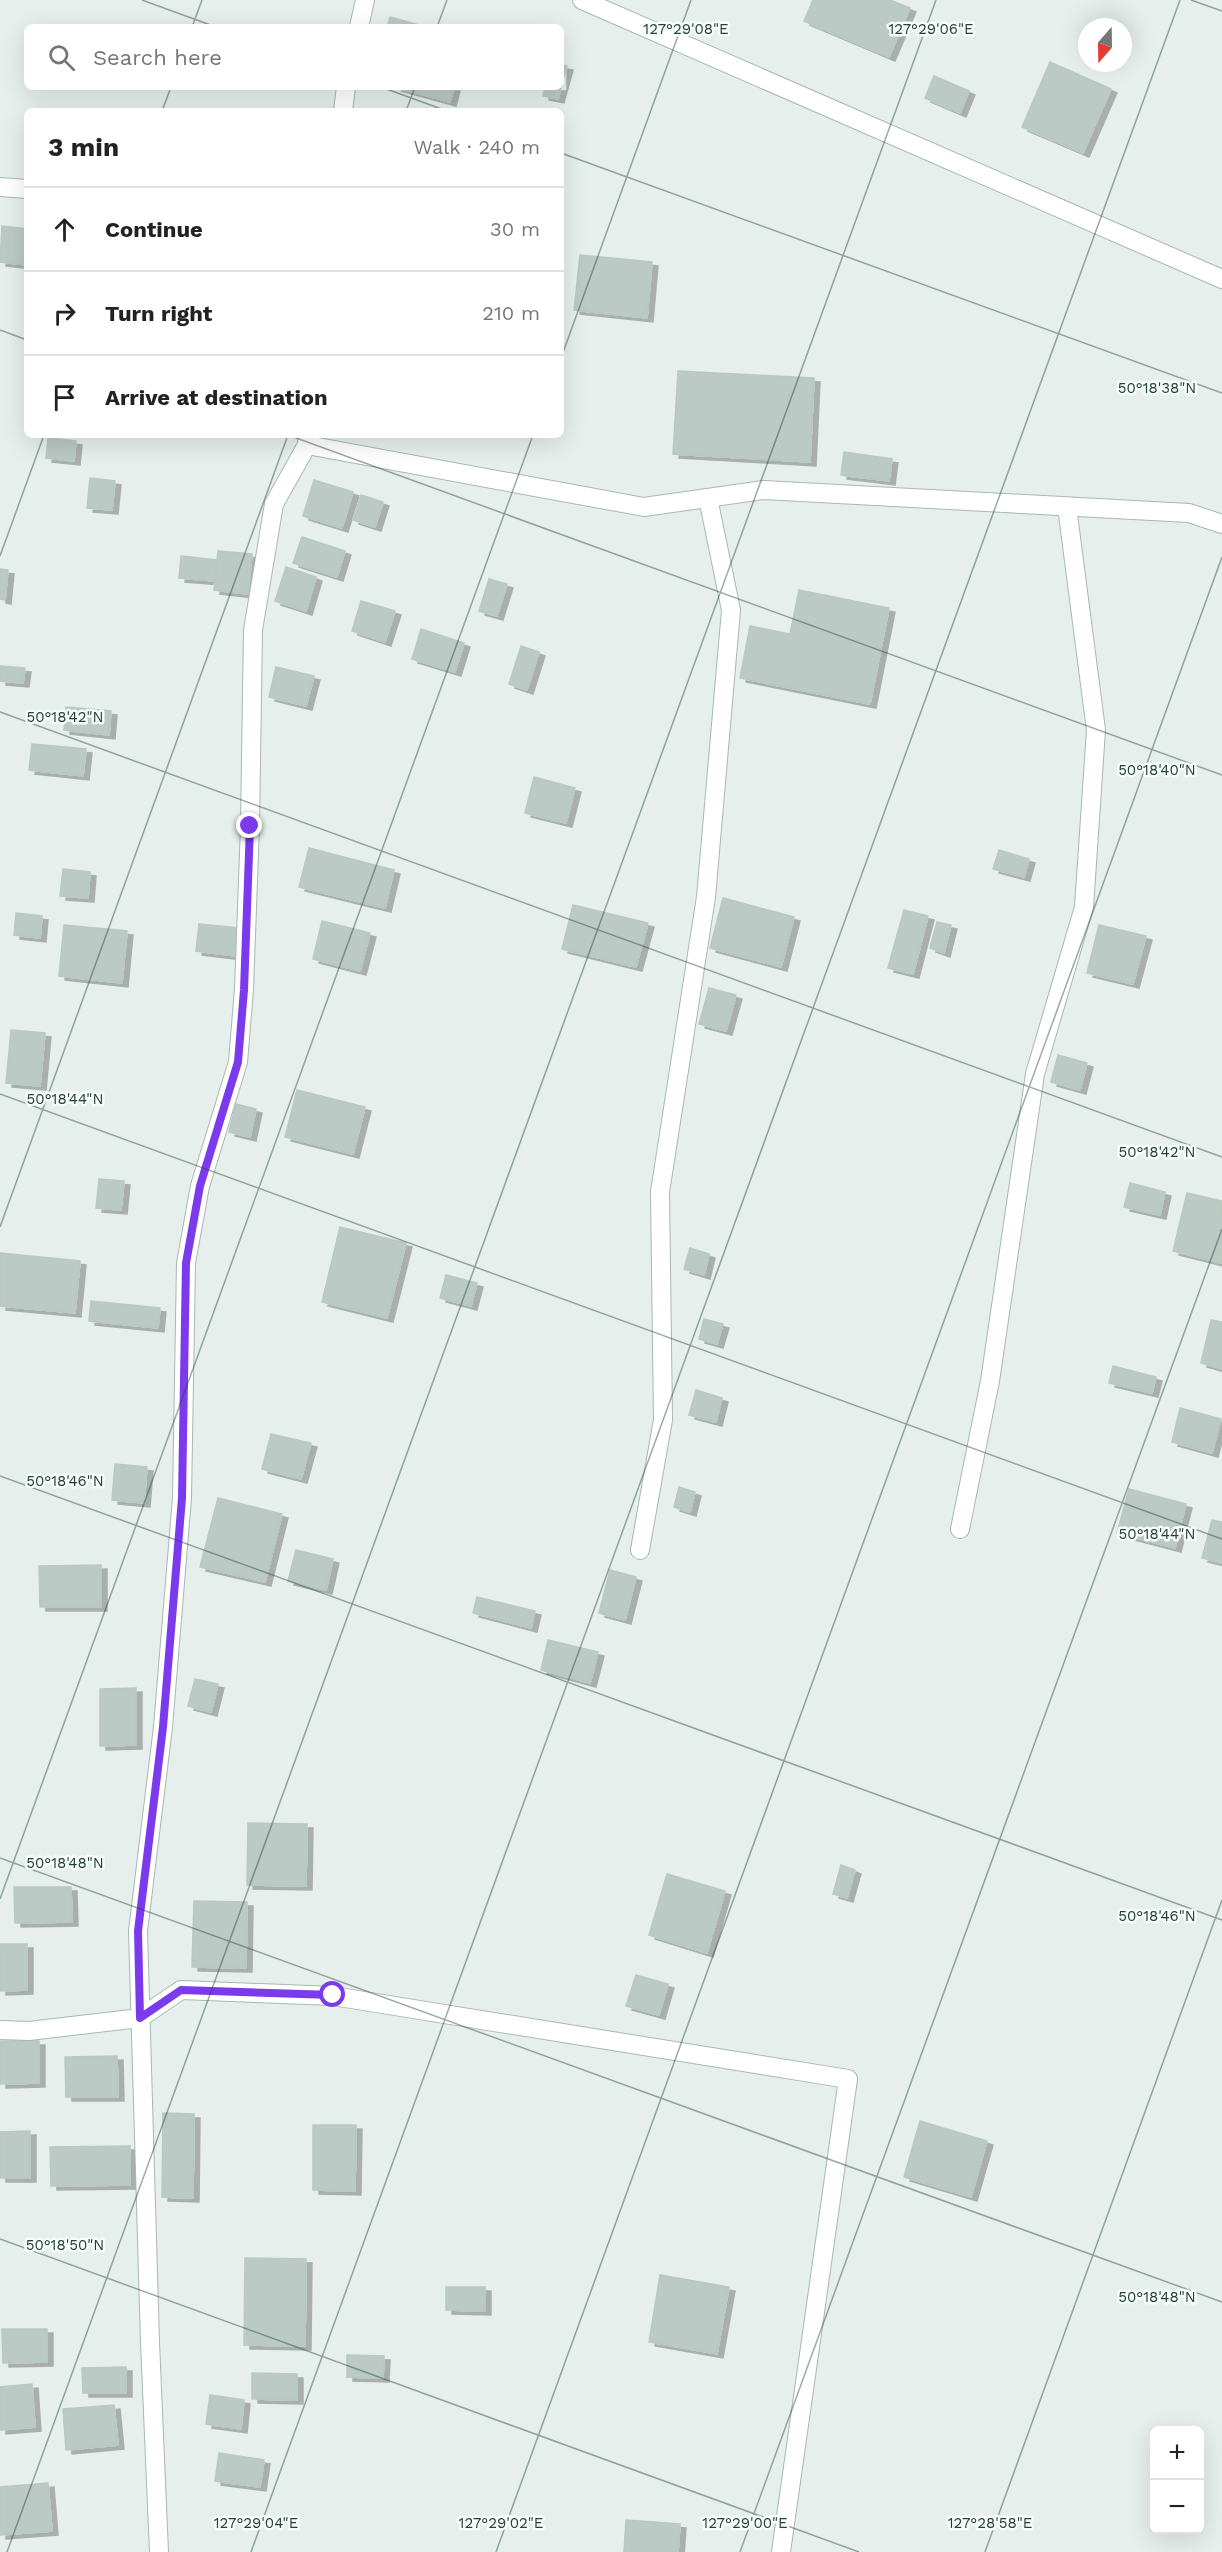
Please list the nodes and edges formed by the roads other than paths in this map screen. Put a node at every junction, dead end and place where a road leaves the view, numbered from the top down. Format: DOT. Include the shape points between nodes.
graph roads {
  1 [pos="365,0"];
  2 [pos="582,0"];
  3 [pos="360,24"];
  4 [pos="346,90"];
  5 [pos="343,108"];
  6 [pos="0,187"];
  7 [pos="24,189"];
  8 [pos="1222,279"];
  9 [pos="308,440"];
  10 [pos="708,498"];
  11 [pos="1067,507"];
  12 [pos="1222,524"];
  13 [pos="960,1529"];
  14 [pos="640,1550"];
  15 [pos="140,2018"];
  16 [pos="0,2030"];
  17 [pos="159,2552"];
  18 [pos="780,2552"];
  1 -- 3 [label="street"];
  2 -- 8 [label="street"];
  4 -- 5 [label="street"];
  6 -- 7 [label="street"];
  9 -- 10 [label="street" via="644,507"];
  9 -- 15 [label="street" via="274,504 253,630 244,990 238,1062 200,1186 186,1263 182,1498 163,1727 138,1931"];
  10 -- 11 [label="street" via="764,490"];
  10 -- 14 [label="street" via="731,610 706,897 660,1192 663,1420"];
  11 -- 12 [label="street" via="1189,513"];
  11 -- 13 [label="street" via="1096,730 1084,907 1035,1074 990,1381"];
  15 -- 16 [label="street" via="29,2031"];
  15 -- 17 [label="street"];
  15 -- 18 [label="street" via="181,1990 333,1995 848,2079"];
}
